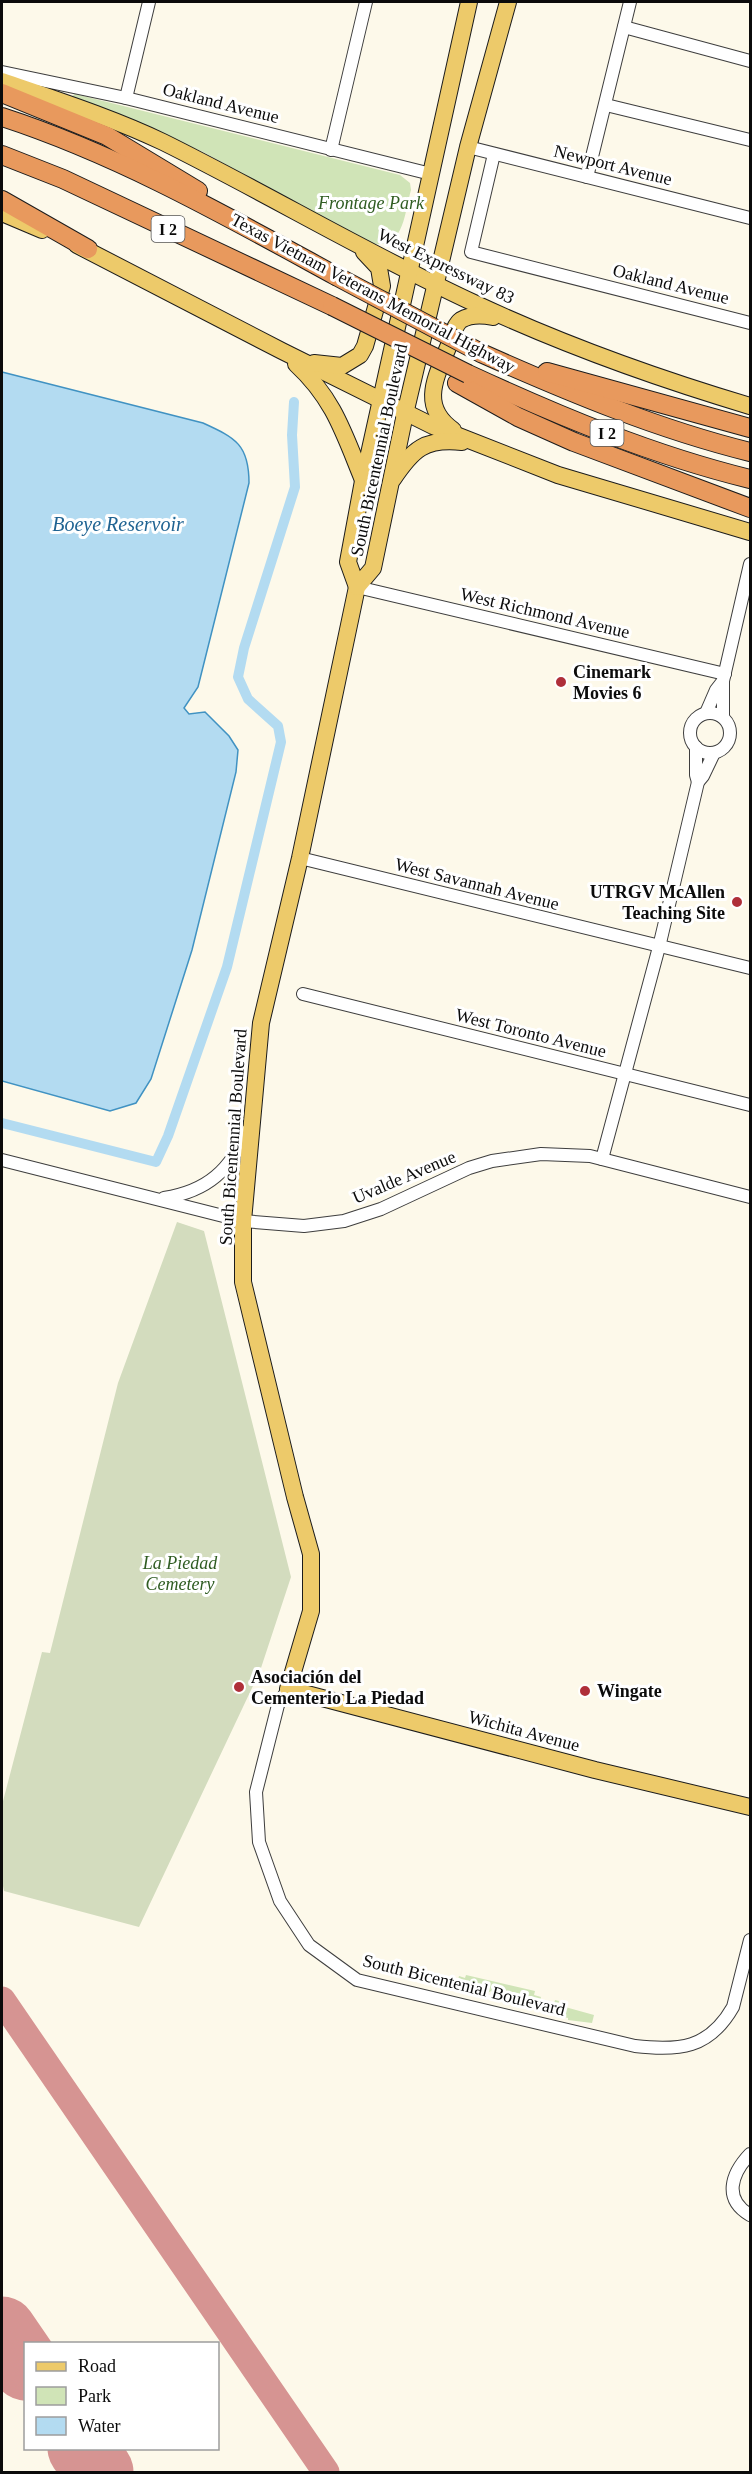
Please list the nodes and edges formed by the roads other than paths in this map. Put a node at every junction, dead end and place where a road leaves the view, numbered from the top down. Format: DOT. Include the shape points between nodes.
graph roads {
  1 [pos="149,2"];
  2 [pos="366,2"];
  3 [pos="469,2"];
  4 [pos="508,2"];
  5 [pos="630,2"];
  6 [pos="624,27"];
  7 [pos="750,60"];
  8 [pos="2,72"];
  9 [pos="2,81"];
  10 [pos="2,93"];
  11 [pos="126,98"];
  12 [pos="606,105"];
  13 [pos="2,117"];
  14 [pos="750,140"];
  15 [pos="468,147"];
  16 [pos="331,150"];
  17 [pos="494,154"];
  18 [pos="2,155"];
  19 [pos="431,174"];
  20 [pos="587,177"];
  21 [pos="2,201"];
  22 [pos="2,213"];
  23 [pos="750,218"];
  24 [pos="355,243"];
  25 [pos="88,249"];
  26 [pos="300,256"];
  27 [pos="410,271"];
  28 [pos="437,284"];
  29 [pos="512,321"];
  30 [pos="750,323"];
  31 [pos="282,351"];
  32 [pos="481,354"];
  33 [pos="301,361"];
  34 [pos="462,379"];
  35 [pos="380,401"];
  36 [pos="750,406"];
  37 [pos="405,414"];
  38 [pos="750,428"];
  39 [pos="463,438"];
  40 [pos="483,446"];
  41 [pos="750,452"];
  42 [pos="750,479"];
  43 [pos="363,480"];
  44 [pos="389,484"];
  45 [pos="750,508"];
  46 [pos="750,532"];
  47 [pos="750,564"];
  48 [pos="357,587"];
  49 [pos="724,678"];
  50 [pos="706,713"];
  51 [pos="723,717"];
  52 [pos="696,747"];
  53 [pos="714,753"];
  54 [pos="698,782"];
  55 [pos="300,858"];
  56 [pos="659,947"];
  57 [pos="750,968"];
  58 [pos="303,994"];
  59 [pos="625,1075"];
  60 [pos="750,1105"];
  61 [pos="252,1121"];
  62 [pos="602,1159"];
  63 [pos="2,1160"];
  64 [pos="750,1197"];
  65 [pos="158,1198"];
  66 [pos="243,1221"];
  67 [pos="288,1689"];
  68 [pos="750,1807"];
  69 [pos="750,1940"];
  70 [pos="750,2154"];
  71 [pos="750,2215"];
  1 -- 11 [label="street"];
  2 -- 16 [label="street"];
  3 -- 19 [label="main road, South Bicentennial Boulevard"];
  4 -- 15 [label="main road, South Bicentennial Boulevard"];
  5 -- 6 [label="street"];
  6 -- 7 [label="street"];
  6 -- 12 [label="street"];
  8 -- 11 [label="street, Oakland Avenue"];
  9 -- 24 [label="main road, West Expressway 83" via="161,142"];
  10 -- 26 [label="highway" via="107,136"];
  11 -- 16 [label="street, Oakland Avenue"];
  12 -- 14 [label="street"];
  12 -- 20 [label="street"];
  13 -- 26 [label="highway, Texas Vietnam Veterans Memorial Highway / I 2" via="96,152"];
  15 -- 17 [label="street, Newport Avenue"];
  15 -- 28 [label="main road, South Bicentennial Boulevard"];
  16 -- 19 [label="street, Oakland Avenue"];
  17 -- 20 [label="street, Newport Avenue"];
  17 -- 30 [label="street, Oakland Avenue" via="471,252"];
  18 -- 34 [label="highway, Texas Vietnam Veterans Memorial Highway / I 2, bridge" via="63,179 332,306"];
  19 -- 27 [label="main road, South Bicentennial Boulevard"];
  20 -- 23 [label="street, Newport Avenue"];
  21 -- 25 [label="highway"];
  22 -- 25 [label="main road"];
  24 -- 27 [label="main road, West Expressway 83"];
  24 -- 33 [label="main road" via="379,268 382,286 365,346 360,355 342,366"];
  25 -- 31 [label="main road"];
  26 -- 32 [label="highway, Texas Vietnam Veterans Memorial Highway / I 2, bridge"];
  27 -- 28 [label="main road, West Expressway 83"];
  27 -- 35 [label="main road, South Bicentennial Boulevard"];
  28 -- 29 [label="main road, West Expressway 83"];
  28 -- 37 [label="main road, South Bicentennial Boulevard"];
  29 -- 36 [label="main road, West Expressway 83" via="626,367"];
  29 -- 39 [label="main road" via="482,315 469,316 458,324 436,379 433,400 438,417"];
  31 -- 33 [label="main road"];
  31 -- 43 [label="main road" via="327,398"];
  32 -- 38 [label="highway"];
  32 -- 41 [label="highway, Texas Vietnam Veterans Memorial Highway / I 2" via="642,419"];
  33 -- 35 [label="main road"];
  34 -- 42 [label="highway, Texas Vietnam Veterans Memorial Highway / I 2" via="703,467"];
  34 -- 45 [label="highway" via="518,417"];
  35 -- 37 [label="main road"];
  35 -- 43 [label="main road, South Bicentennial Boulevard"];
  37 -- 39 [label="main road"];
  37 -- 44 [label="main road, South Bicentennial Boulevard"];
  39 -- 40 [label="main road"];
  40 -- 44 [label="main road" via="449,440 425,444"];
  40 -- 46 [label="main road" via="610,492"];
  43 -- 48 [label="main road, South Bicentennial Boulevard" via="348,562"];
  44 -- 48 [label="main road, South Bicentennial Boulevard" via="373,568"];
  47 -- 49 [label="street"];
  48 -- 49 [label="street, West Richmond Avenue"];
  48 -- 55 [label="main road, South Bicentennial Boulevard"];
  49 -- 50 [label="street"];
  49 -- 51 [label="street"];
  50 -- 51 [label="street"];
  50 -- 52 [label="street" via="691,727"];
  51 -- 53 [label="street" via="729,725 730,738 723,749"];
  52 -- 53 [label="street"];
  52 -- 54 [label="street"];
  53 -- 54 [label="street"];
  54 -- 56 [label="street"];
  55 -- 56 [label="street, West Savannah Avenue"];
  55 -- 61 [label="main road, South Bicentennial Boulevard" via="261,1023"];
  56 -- 57 [label="street, West Savannah Avenue"];
  56 -- 59 [label="street"];
  58 -- 59 [label="street, West Toronto Avenue"];
  59 -- 60 [label="street, West Toronto Avenue"];
  59 -- 62 [label="street"];
  61 -- 65 [label="street" via="225,1171 182,1195"];
  61 -- 66 [label="main road, South Bicentennial Boulevard"];
  62 -- 64 [label="street, Uvalde Avenue"];
  62 -- 66 [label="street, Uvalde Avenue" via="566,1154 492,1161 354,1218 304,1226"];
  63 -- 65 [label="street, Uvalde Avenue"];
  65 -- 66 [label="street, Uvalde Avenue"];
  66 -- 67 [label="main road, South Bicentennial Boulevard" via="243,1282 311,1554 311,1611"];
  67 -- 68 [label="main road, Wichita Avenue"];
  67 -- 69 [label="street, South Bicentenial Boulevard" via="278,1705 256,1792 259,1842 280,1901 309,1944 357,1980 635,2046 678,2049 709,2035 728,2015"];
  70 -- 71 [label="street" via="733,2186 733,2198"];
}
